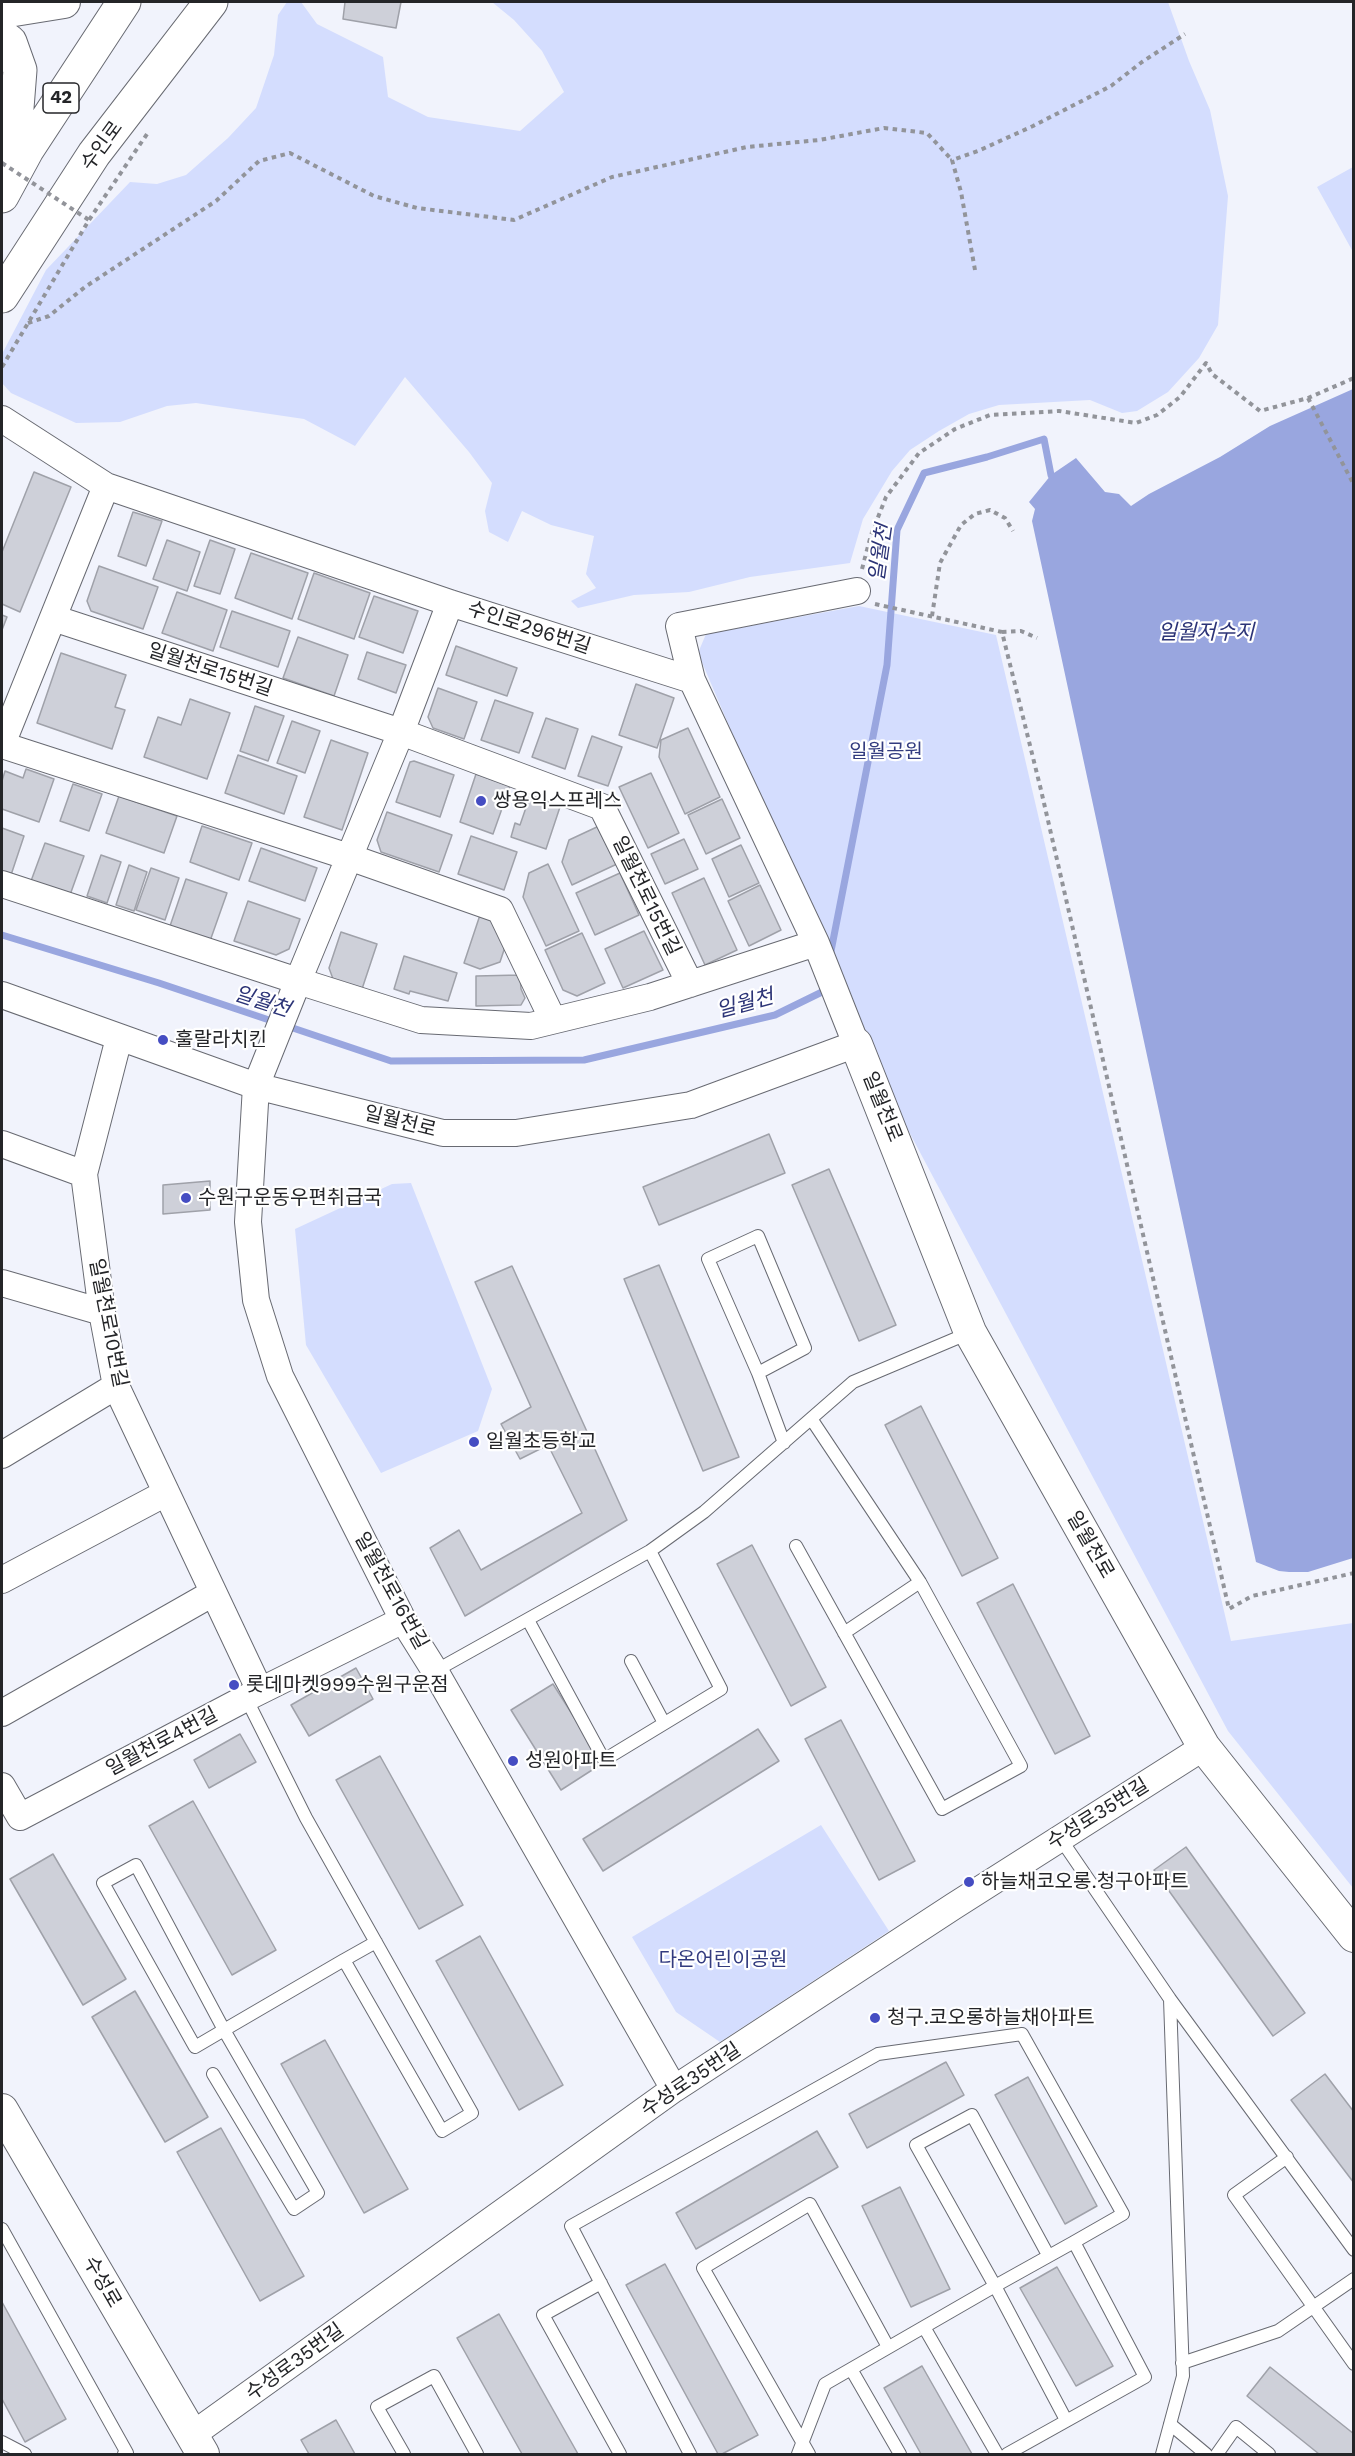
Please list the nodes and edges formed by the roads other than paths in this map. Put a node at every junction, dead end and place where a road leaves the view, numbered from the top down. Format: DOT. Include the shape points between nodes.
graph roads {
  1 [pos="64,2"];
  2 [pos="124,2"];
  3 [pos="211,2"];
  4 [pos="2,12"];
  5 [pos="2,36"];
  6 [pos="3,183"];
  7 [pos="2,296"];
  8 [pos="2,419"];
  9 [pos="106,486"];
  10 [pos="857,591"];
  11 [pos="450,603"];
  12 [pos="53,618"];
  13 [pos="692,680"];
  14 [pos="401,732"];
  15 [pos="2,744"];
  16 [pos="349,857"];
  17 [pos="2,884"];
  18 [pos="816,943"];
  19 [pos="298,981"];
  20 [pos="690,984"];
  21 [pos="2,995"];
  22 [pos="553,1020"];
  23 [pos="119,1038"];
  24 [pos="856,1044"];
  25 [pos="256,1086"];
  26 [pos="2,1144"];
  27 [pos="84,1174"];
  28 [pos="3,1285"];
  29 [pos="102,1312"];
  30 [pos="970,1332"];
  31 [pos="758,1373"];
  32 [pos="116,1386"];
  33 [pos="812,1419"];
  34 [pos="784,1443"];
  35 [pos="2,1455"];
  36 [pos="166,1493"];
  37 [pos="796,1546"];
  38 [pos="650,1551"];
  39 [pos="2,1580"];
  40 [pos="920,1582"];
  41 [pos="213,1593"];
  42 [pos="402,1620"];
  43 [pos="528,1620"];
  44 [pos="844,1633"];
  45 [pos="631,1661"];
  46 [pos="435,1671"];
  47 [pos="253,1695"];
  48 [pos="2,1713"];
  49 [pos="664,1723"];
  50 [pos="1204,1747"];
  51 [pos="2,1786"];
  52 [pos="11,1823"];
  53 [pos="1060,1838"];
  54 [pos="1353,1936"];
  55 [pos="376,1942"];
  56 [pos="344,1960"];
  57 [pos="1170,1999"];
  58 [pos="224,2030"];
  59 [pos="213,2074"];
  60 [pos="674,2089"];
  61 [pos="2,2110"];
  62 [pos="1287,2157"];
  63 [pos="2,2229"];
  64 [pos="1074,2242"];
  65 [pos="1353,2250"];
  66 [pos="1048,2255"];
  67 [pos="1353,2279"];
  68 [pos="601,2283"];
  69 [pos="995,2286"];
  70 [pos="1313,2308"];
  71 [pos="924,2327"];
  72 [pos="888,2348"];
  73 [pos="1182,2363"];
  74 [pos="1353,2364"];
  75 [pos="851,2369"];
  76 [pos="1066,2420"];
  77 [pos="1170,2424"];
  78 [pos="2,2442"];
  79 [pos="198,2445"];
  80 [pos="803,2451"];
  81 [pos="25,2454"];
  82 [pos="124,2454"];
  83 [pos="404,2454"];
  84 [pos="477,2454"];
  85 [pos="620,2454"];
  86 [pos="690,2454"];
  87 [pos="900,2454"];
  88 [pos="997,2454"];
  89 [pos="1006,2454"];
  90 [pos="1162,2454"];
  91 [pos="1206,2454"];
  92 [pos="1217,2454"];
  93 [pos="1269,2454"];
  1 -- 4 [label="street"];
  2 -- 6 [label="main road, 42"];
  3 -- 7 [label="main road, 수인로" via="94,154"];
  5 -- 6 [label="main road" via="10,42 20,70"];
  8 -- 9 [label="street, 수인로296번길"];
  9 -- 11 [label="street, 수인로296번길"];
  9 -- 12 [label="street"];
  10 -- 13 [label="street" via="679,626"];
  11 -- 13 [label="street, 수인로296번길"];
  11 -- 14 [label="street"];
  12 -- 14 [label="street, 일월천로15번길"];
  12 -- 15 [label="street"];
  13 -- 18 [label="street"];
  14 -- 16 [label="street"];
  14 -- 20 [label="street, 일월천로15번길" via="602,807"];
  15 -- 16 [label="street"];
  16 -- 19 [label="street"];
  16 -- 22 [label="street" via="500,910"];
  17 -- 19 [label="street"];
  18 -- 20 [label="street"];
  18 -- 24 [label="street"];
  19 -- 22 [label="street" via="421,1020 531,1026"];
  19 -- 25 [label="street"];
  20 -- 22 [label="street"];
  21 -- 23 [label="street, 일월천로"];
  23 -- 25 [label="street, 일월천로"];
  23 -- 27 [label="street, 일월천로10번길"];
  24 -- 25 [label="street, 일월천로" via="691,1106 516,1133 444,1133"];
  24 -- 30 [label="street, 일월천로"];
  25 -- 42 [label="street, 일월천로16번길" via="248,1221 256,1300 280,1376"];
  26 -- 27 [label="street"];
  27 -- 29 [label="street, 일월천로10번길"];
  28 -- 29 [label="street"];
  29 -- 32 [label="street, 일월천로10번길"];
  30 -- 33 [label="lane" via="853,1382"];
  30 -- 50 [label="street, 일월천로"];
  31 -- 31 [label="lane" via="708,1258 758,1236 805,1348"];
  31 -- 34 [label="lane"];
  32 -- 35 [label="street"];
  32 -- 36 [label="street, 일월천로10번길"];
  33 -- 34 [label="lane"];
  33 -- 40 [label="lane"];
  34 -- 38 [label="lane" via="704,1512"];
  36 -- 39 [label="street"];
  36 -- 41 [label="street, 일월천로10번길"];
  37 -- 44 [label="lane"];
  38 -- 43 [label="lane"];
  38 -- 49 [label="lane" via="721,1689"];
  40 -- 44 [label="lane"];
  40 -- 44 [label="lane" via="1021,1766 942,1809"];
  41 -- 47 [label="street, 일월천로10번길"];
  41 -- 48 [label="street"];
  42 -- 46 [label="street, 일월천로16번길"];
  42 -- 47 [label="street, 일월천로4번길"];
  43 -- 46 [label="lane"];
  43 -- 49 [label="lane" via="604,1760"];
  45 -- 49 [label="lane"];
  46 -- 60 [label="street, 일월천로16번길"];
  47 -- 52 [label="street, 일월천로4번길"];
  47 -- 55 [label="lane" via="306,1818"];
  50 -- 53 [label="street, 수성로35번길"];
  50 -- 54 [label="street, 일월천로"];
  51 -- 52 [label="street, 일월천로4번길"];
  53 -- 57 [label="lane"];
  53 -- 60 [label="street, 수성로35번길"];
  55 -- 56 [label="lane"];
  55 -- 56 [label="lane" via="472,2113 442,2131"];
  56 -- 58 [label="lane"];
  57 -- 62 [label="lane"];
  57 -- 73 [label="lane"];
  58 -- 58 [label="lane" via="136,1865 103,1883 195,2047"];
  58 -- 59 [label="lane" via="318,2193 294,2209"];
  60 -- 79 [label="street, 수성로35번길"];
  61 -- 79 [label="street, 수성로"];
  62 -- 65 [label="lane"];
  62 -- 70 [label="lane" via="1234,2195"];
  63 -- 82 [label="lane" via="127,2452"];
  64 -- 66 [label="lane"];
  64 -- 68 [label="lane" via="1123,2214 1022,2034 878,2054 571,2226"];
  64 -- 76 [label="lane" via="1145,2377"];
  66 -- 69 [label="lane"];
  66 -- 69 [label="lane" via="972,2115 916,2145"];
  67 -- 70 [label="lane"];
  68 -- 85 [label="lane" via="543,2315"];
  68 -- 86 [label="lane"];
  69 -- 71 [label="lane"];
  69 -- 76 [label="lane"];
  70 -- 73 [label="lane" via="1278,2331"];
  70 -- 74 [label="lane"];
  71 -- 72 [label="lane"];
  71 -- 88 [label="lane"];
  72 -- 75 [label="lane"];
  72 -- 80 [label="lane" via="810,2205 703,2268"];
  73 -- 77 [label="lane" via="1183,2376"];
  75 -- 80 [label="lane" via="825,2384"];
  75 -- 87 [label="lane"];
  76 -- 89 [label="lane"];
  77 -- 90 [label="lane"];
  77 -- 91 [label="lane"];
  78 -- 81 [label="lane"];
  83 -- 84 [label="lane" via="377,2407 434,2376"];
  92 -- 93 [label="lane" via="1236,2427"];
}
